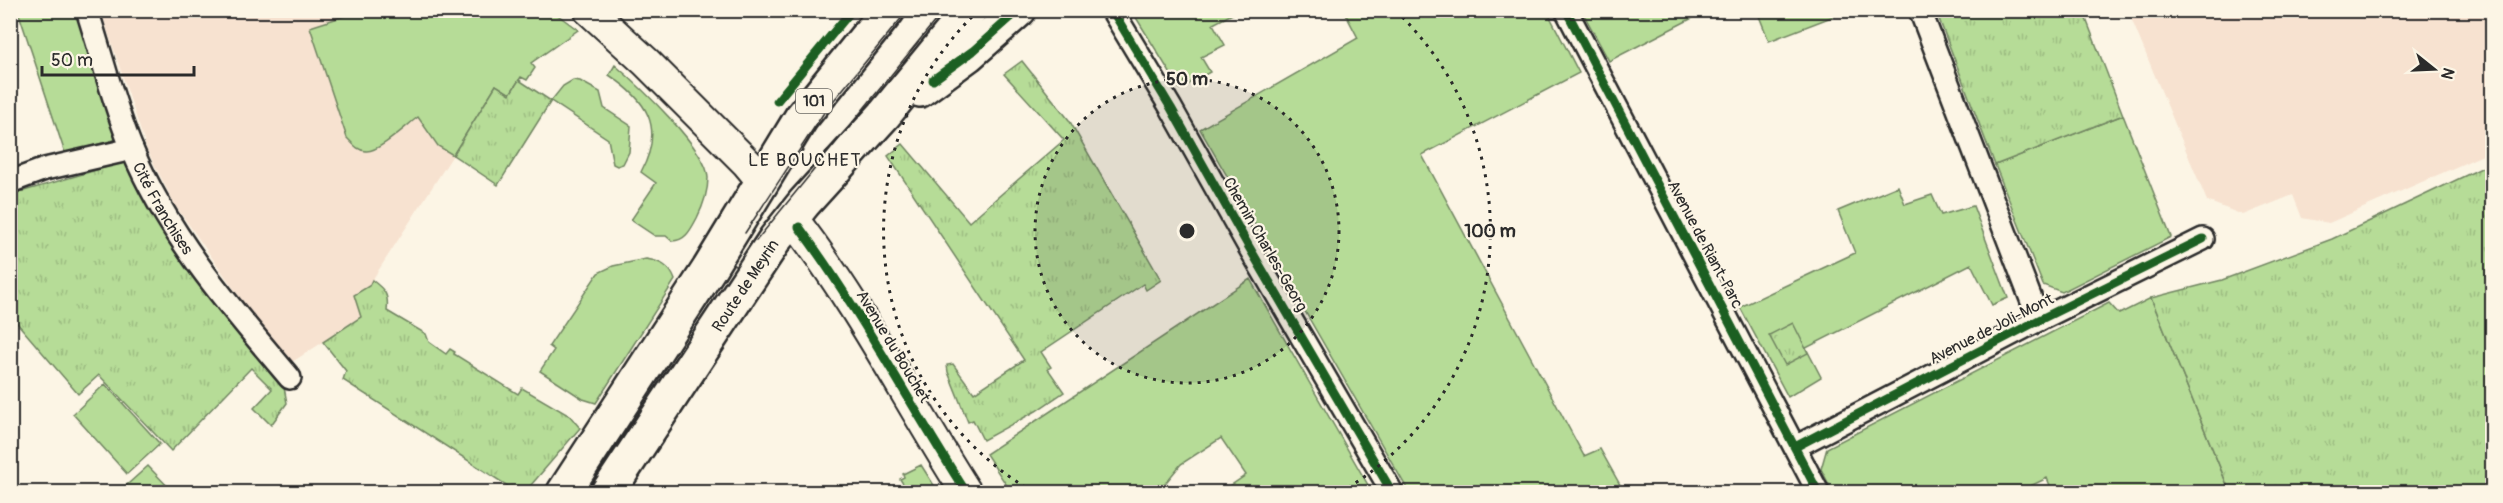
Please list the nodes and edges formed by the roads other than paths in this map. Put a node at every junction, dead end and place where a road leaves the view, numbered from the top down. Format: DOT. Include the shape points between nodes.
graph roads {
  1 [pos="87,10"];
  2 [pos="589,10"];
  3 [pos="888,10"];
  4 [pos="970,10"];
  5 [pos="1019,10"];
  6 [pos="1112,10"];
  7 [pos="1566,10"];
  8 [pos="1920,10"];
  9 [pos="884,115"];
  10 [pos="132,149"];
  11 [pos="762,181"];
  12 [pos="10,182"];
  13 [pos="792,218"];
  14 [pos="2203,239"];
  15 [pos="2039,320"];
  16 [pos="290,378"];
  17 [pos="1796,447"];
  18 [pos="564,492"];
  19 [pos="609,492"];
  20 [pos="966,492"];
  21 [pos="1392,492"];
  22 [pos="1818,492"];
  1 -- 10 [label="street, Cité Franchises"];
  2 -- 11 [label="street" via="646,62"];
  3 -- 11 [label="main road, 101" via="801,118"];
  4 -- 9 [label="main road, Route de Meyrin"];
  5 -- 9 [label="main road" via="968,55"];
  6 -- 21 [label="street, Chemin Charles-Georg"];
  7 -- 17 [label="street, Avenue de Riant-Parc"];
  8 -- 15 [label="street, Avenue de Joli-Mont"];
  9 -- 13 [label="main road, Route de Meyrin"];
  10 -- 12 [label="street" via="45,169"];
  10 -- 16 [label="street, Cité Franchises" via="200,269"];
  11 -- 13 [label="main road"];
  11 -- 18 [label="main road, 101"];
  13 -- 19 [label="main road, Route de Meyrin" via="742,286"];
  13 -- 20 [label="street, Avenue du Bouchet" via="831,272"];
  14 -- 15 [label="street, Avenue de Joli-Mont"];
  15 -- 17 [label="street, Avenue de Joli-Mont"];
  17 -- 22 [label="street, Avenue de Riant-Parc"];
}
